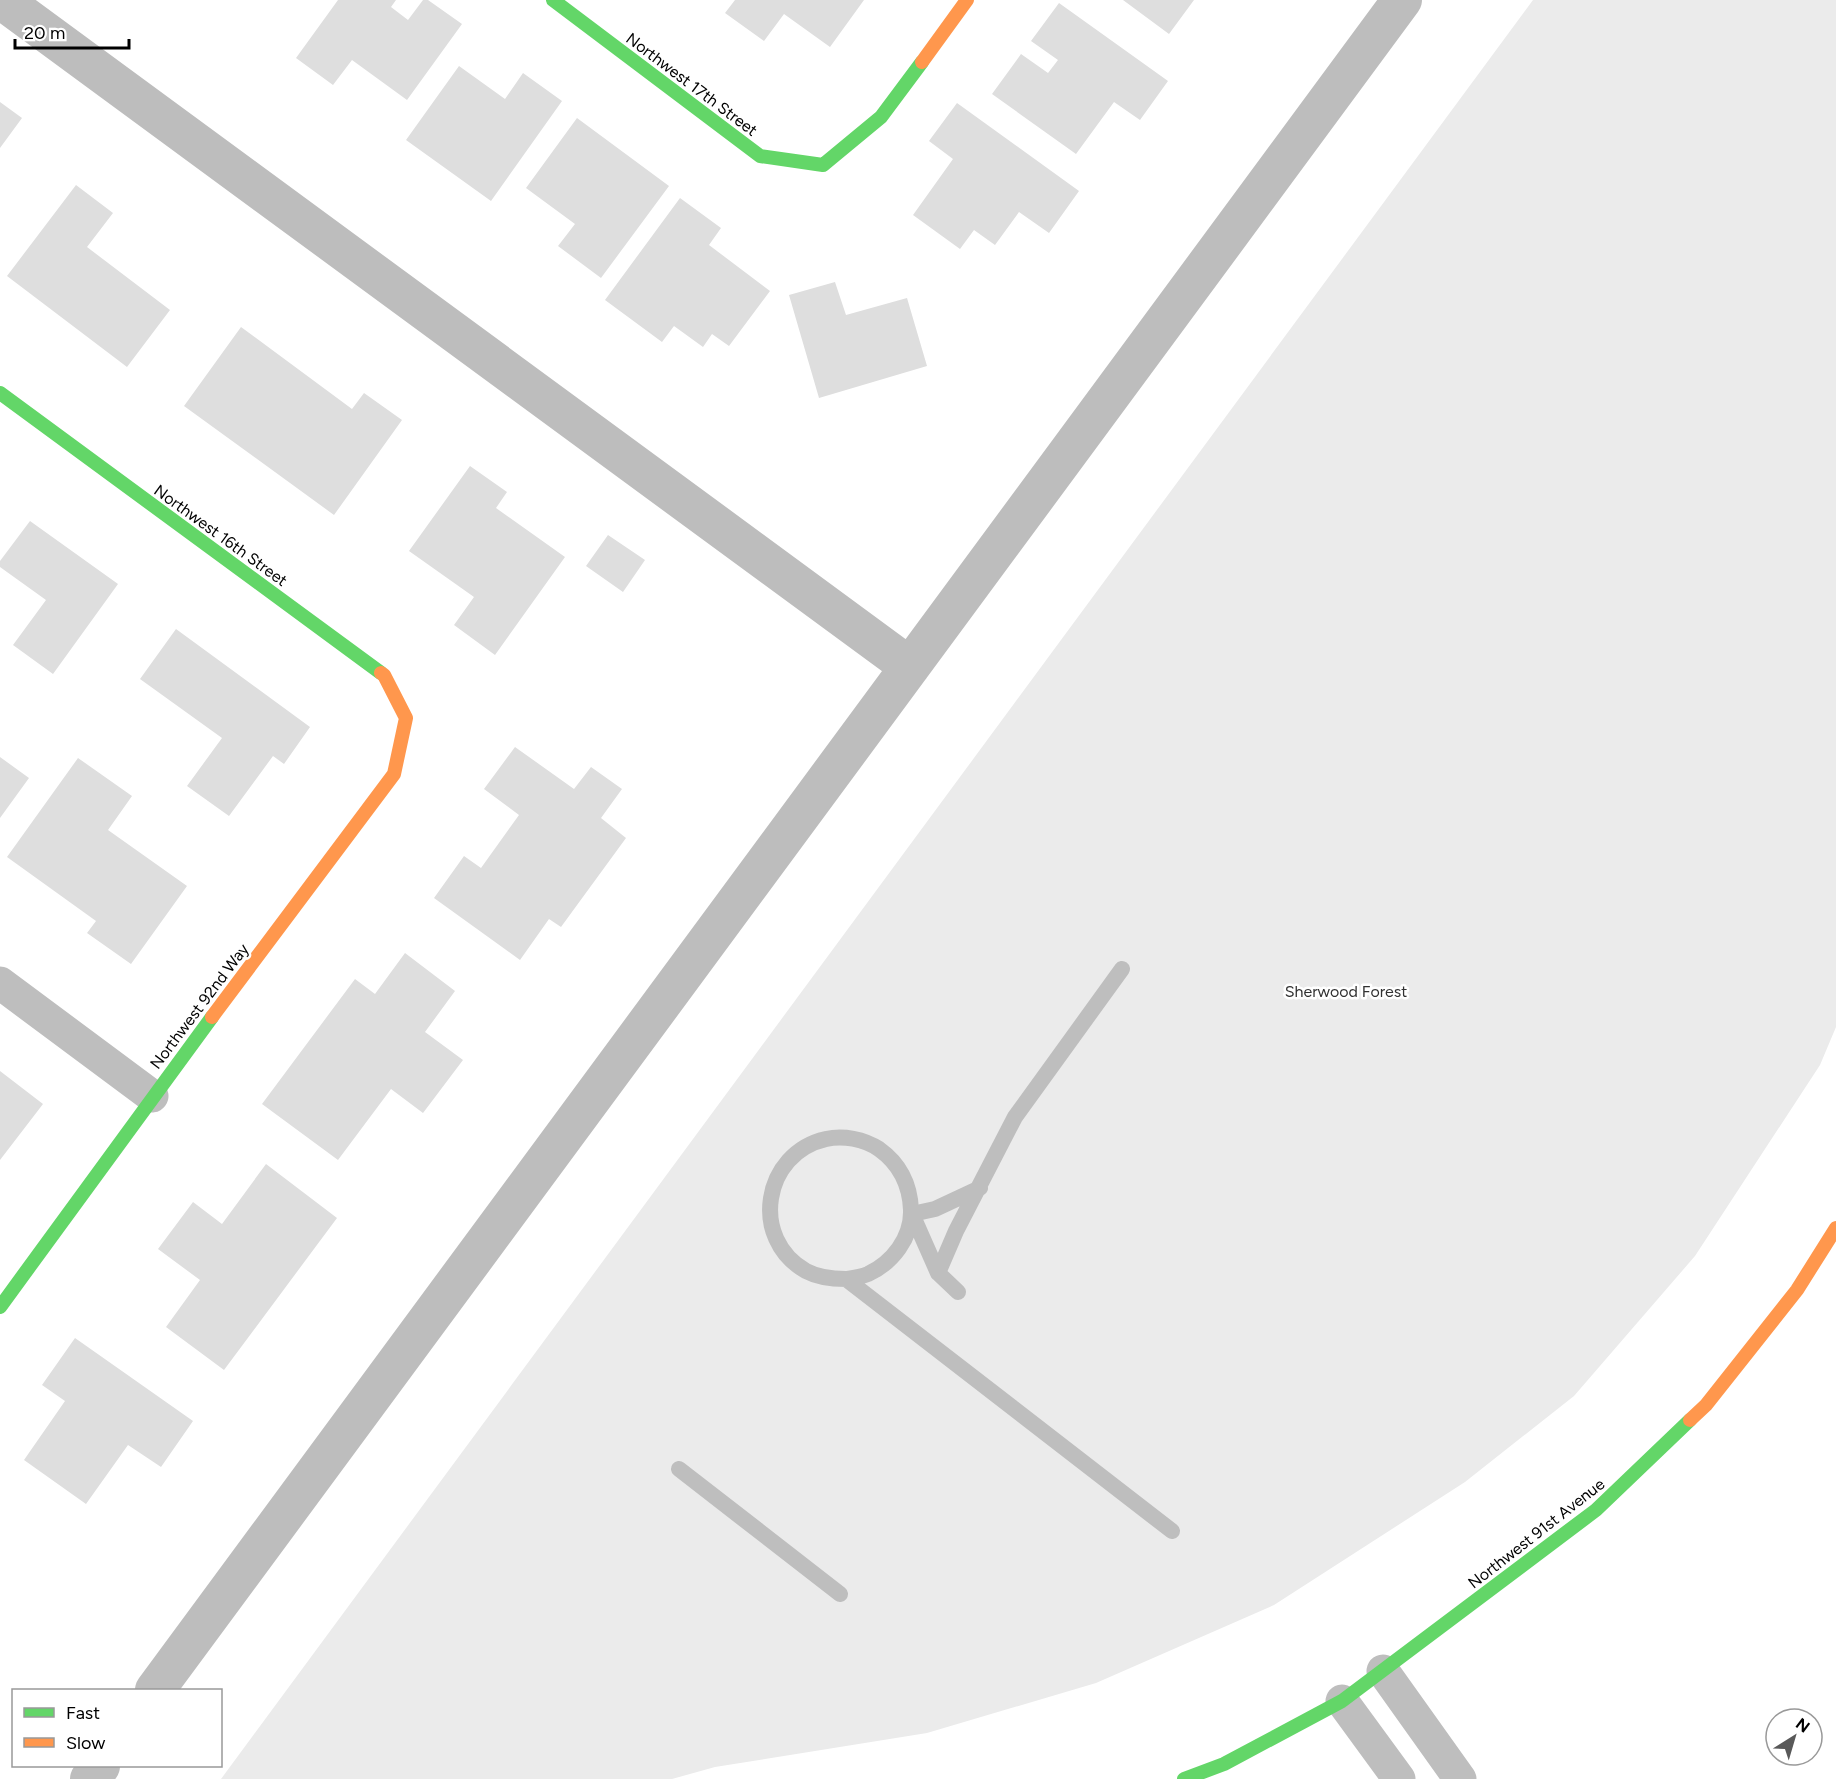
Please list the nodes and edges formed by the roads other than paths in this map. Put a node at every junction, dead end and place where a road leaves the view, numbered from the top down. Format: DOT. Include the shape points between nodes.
graph roads {
  1 [pos="553,0"];
  2 [pos="967,0"];
  3 [pos="0,393"];
  4 [pos="406,718"];
  5 [pos="1122,969"];
  6 [pos="0,983"];
  7 [pos="152,1096"];
  8 [pos="980,1188"];
  9 [pos="912,1214"];
  10 [pos="1836,1228"];
  11 [pos="938,1273"];
  12 [pos="846,1279"];
  13 [pos="958,1292"];
  14 [pos="0,1308"];
  15 [pos="679,1469"];
  16 [pos="1172,1531"];
  17 [pos="840,1594"];
  18 [pos="1383,1671"];
  19 [pos="1342,1701"];
  20 [pos="1184,1779"];
  21 [pos="1399,1779"];
  22 [pos="1460,1779"];
  1 -- 2 [label="street, Northwest 17th Street" via="760,156 823,165 881,117"];
  3 -- 4 [label="street, Northwest 16th Street" via="384,675"];
  4 -- 7 [label="street, Northwest 92nd Way" via="394,774"];
  5 -- 8 [label="lane" via="1015,1117"];
  6 -- 7 [label="street"];
  7 -- 14 [label="street, Northwest 92nd Way"];
  8 -- 9 [label="lane" via="935,1209"];
  8 -- 11 [label="lane"];
  9 -- 11 [label="lane"];
  9 -- 12 [label="lane" via="898,1251 866,1275"];
  9 -- 12 [label="lane" via="903,1174 891,1158 874,1146 835,1137 798,1151 773,1183 771,1224 778,1243 806,1271"];
  10 -- 18 [label="street, Northwest 91st Avenue" via="1797,1290 1706,1405 1596,1510"];
  11 -- 13 [label="lane"];
  12 -- 16 [label="lane"];
  15 -- 17 [label="lane"];
  18 -- 19 [label="street, Northwest 91st Avenue"];
  18 -- 22 [label="street"];
  19 -- 20 [label="street, Northwest 91st Avenue" via="1224,1764"];
  19 -- 21 [label="street"];
}
